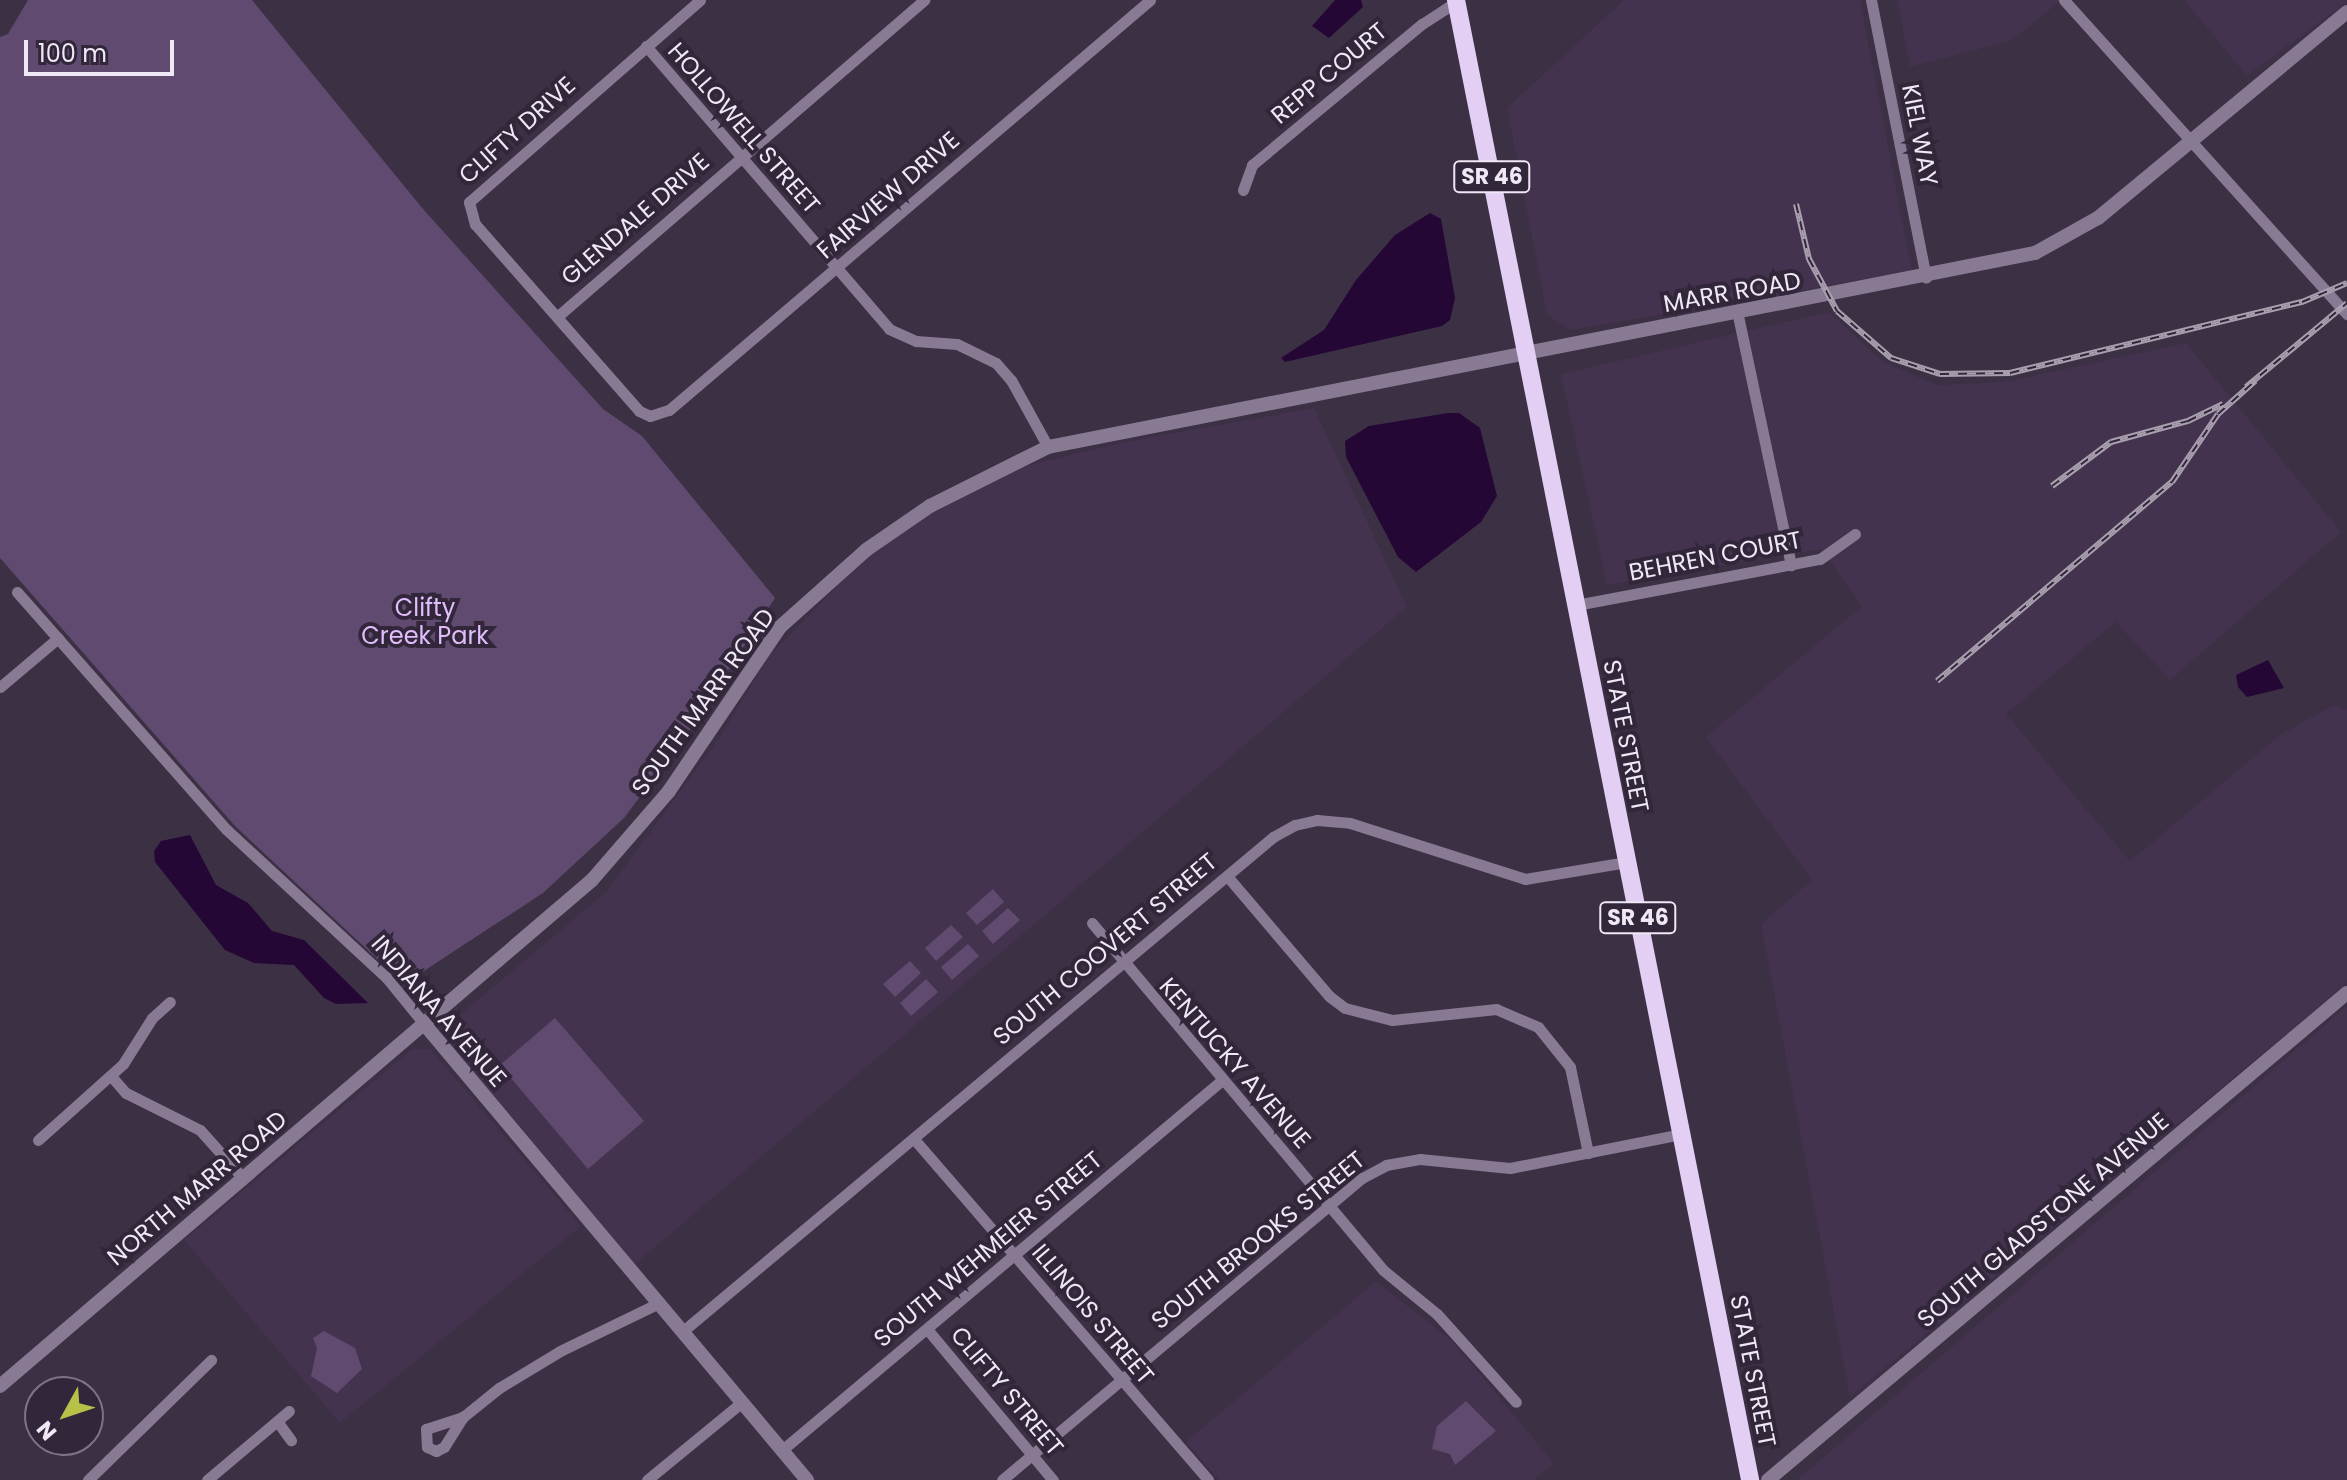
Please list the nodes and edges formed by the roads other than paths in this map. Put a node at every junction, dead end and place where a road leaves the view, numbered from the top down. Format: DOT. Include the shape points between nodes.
graph roads {
  1 [pos="700,0"];
  2 [pos="924,0"];
  3 [pos="1150,0"];
  4 [pos="1871,0"];
  5 [pos="2064,0"];
  6 [pos="1457,1"];
  7 [pos="2347,12"];
  8 [pos="646,46"];
  9 [pos="2193,139"];
  10 [pos="740,158"];
  11 [pos="1243,190"];
  12 [pos="836,269"];
  13 [pos="1926,278"];
  14 [pos="1737,311"];
  15 [pos="2347,314"];
  16 [pos="558,316"];
  17 [pos="1528,354"];
  18 [pos="650,416"];
  19 [pos="1048,447"];
  20 [pos="1855,534"];
  21 [pos="1791,565"];
  22 [pos="17,592"];
  23 [pos="1576,605"];
  24 [pos="58,638"];
  25 [pos="0,687"];
  26 [pos="1627,862"];
  27 [pos="1227,876"];
  28 [pos="1092,923"];
  29 [pos="1121,964"];
  30 [pos="2347,993"];
  31 [pos="170,1002"];
  32 [pos="425,1025"];
  33 [pos="111,1076"];
  34 [pos="1221,1081"];
  35 [pos="1681,1134"];
  36 [pos="914,1139"];
  37 [pos="38,1140"];
  38 [pos="1588,1153"];
  39 [pos="242,1177"];
  40 [pos="1329,1206"];
  41 [pos="1014,1256"];
  42 [pos="659,1303"];
  43 [pos="927,1329"];
  44 [pos="683,1331"];
  45 [pos="211,1360"];
  46 [pos="1119,1381"];
  47 [pos="0,1386"];
  48 [pos="742,1402"];
  49 [pos="1516,1402"];
  50 [pos="289,1411"];
  51 [pos="463,1417"];
  52 [pos="277,1421"];
  53 [pos="291,1440"];
  54 [pos="782,1450"];
  55 [pos="1032,1455"];
  56 [pos="210,1479"];
  57 [pos="88,1480"];
  58 [pos="647,1480"];
  59 [pos="807,1480"];
  60 [pos="1002,1480"];
  61 [pos="1053,1480"];
  62 [pos="1208,1480"];
  63 [pos="1750,1480"];
  64 [pos="1768,1480"];
  1 -- 8 [label="street, CLIFTY DRIVE"];
  2 -- 10 [label="street, GLENDALE DRIVE"];
  3 -- 12 [label="street, FAIRVIEW DRIVE"];
  4 -- 13 [label="street, KIEL WAY"];
  5 -- 9 [label="street" via="2179,131"];
  6 -- 11 [label="street, REPP COURT" via="1252,165"];
  6 -- 17 [label="highway, STATE STREET / SR 46"];
  7 -- 9 [label="street, MARR ROAD"];
  8 -- 10 [label="street, HOLLOWELL STREET"];
  8 -- 16 [label="street, CLIFTY DRIVE" via="469,202 475,224"];
  9 -- 13 [label="street, MARR ROAD" via="2066,238 2003,263"];
  9 -- 15 [label="street"];
  10 -- 12 [label="street, HOLLOWELL STREET"];
  10 -- 16 [label="street, GLENDALE DRIVE"];
  12 -- 18 [label="street, FAIRVIEW DRIVE" via="669,410"];
  12 -- 19 [label="street, HOLLOWELL STREET" via="900,337 957,344 996,363"];
  13 -- 14 [label="street, MARR ROAD"];
  14 -- 17 [label="street, MARR ROAD"];
  14 -- 21 [label="street"];
  16 -- 18 [label="street, CLIFTY DRIVE" via="639,411"];
  17 -- 19 [label="street, MARR ROAD"];
  17 -- 23 [label="highway, STATE STREET / SR 46"];
  19 -- 32 [label="street, SOUTH MARR ROAD" via="930,506 866,550 780,627 669,791 592,880"];
  20 -- 21 [label="street, BEHREN COURT" via="1820,559"];
  21 -- 23 [label="street, BEHREN COURT"];
  22 -- 24 [label="street, INDIANA AVENUE"];
  23 -- 26 [label="highway, STATE STREET / SR 46"];
  24 -- 25 [label="street"];
  24 -- 32 [label="street, INDIANA AVENUE" via="227,830 386,977"];
  26 -- 27 [label="street, SOUTH COOVERT STREET" via="1548,878 1517,878 1350,823 1317,820 1273,837"];
  26 -- 35 [label="highway, STATE STREET / SR 46"];
  27 -- 29 [label="street, SOUTH COOVERT STREET"];
  27 -- 38 [label="street" via="1345,1008 1392,1020 1496,1009 1538,1027 1570,1067"];
  28 -- 29 [label="street, KENTUCKY AVENUE"];
  29 -- 34 [label="street, KENTUCKY AVENUE"];
  29 -- 36 [label="street, SOUTH COOVERT STREET"];
  30 -- 64 [label="street, SOUTH GLADSTONE AVENUE"];
  31 -- 33 [label="street"];
  32 -- 39 [label="street, NORTH MARR ROAD"];
  32 -- 42 [label="street, INDIANA AVENUE"];
  33 -- 37 [label="street"];
  33 -- 39 [label="street" via="126,1093 200,1130"];
  34 -- 40 [label="street, KENTUCKY AVENUE"];
  34 -- 41 [label="street, SOUTH WEHMEIER STREET"];
  35 -- 38 [label="street, SOUTH BROOKS STREET"];
  35 -- 63 [label="highway, STATE STREET / SR 46"];
  36 -- 41 [label="street, ILLINOIS STREET"];
  36 -- 44 [label="street, SOUTH COOVERT STREET"];
  38 -- 40 [label="street, SOUTH BROOKS STREET" via="1510,1168 1420,1159 1386,1165"];
  39 -- 47 [label="street, NORTH MARR ROAD"];
  40 -- 46 [label="street, SOUTH BROOKS STREET"];
  40 -- 49 [label="street, KENTUCKY AVENUE" via="1383,1270 1437,1314"];
  41 -- 43 [label="street, SOUTH WEHMEIER STREET"];
  41 -- 46 [label="street, ILLINOIS STREET"];
  42 -- 44 [label="street, INDIANA AVENUE"];
  42 -- 51 [label="street" via="560,1351"];
  43 -- 54 [label="street, SOUTH WEHMEIER STREET"];
  43 -- 55 [label="street, CLIFTY STREET"];
  44 -- 48 [label="street, INDIANA AVENUE"];
  45 -- 57 [label="street"];
  46 -- 55 [label="street, SOUTH BROOKS STREET"];
  46 -- 62 [label="street, ILLINOIS STREET"];
  48 -- 54 [label="street, INDIANA AVENUE"];
  48 -- 58 [label="street"];
  50 -- 52 [label="street"];
  52 -- 53 [label="street"];
  52 -- 56 [label="street"];
  54 -- 59 [label="street, INDIANA AVENUE"];
  55 -- 60 [label="street, SOUTH BROOKS STREET"];
  55 -- 61 [label="street, CLIFTY STREET"];
}
